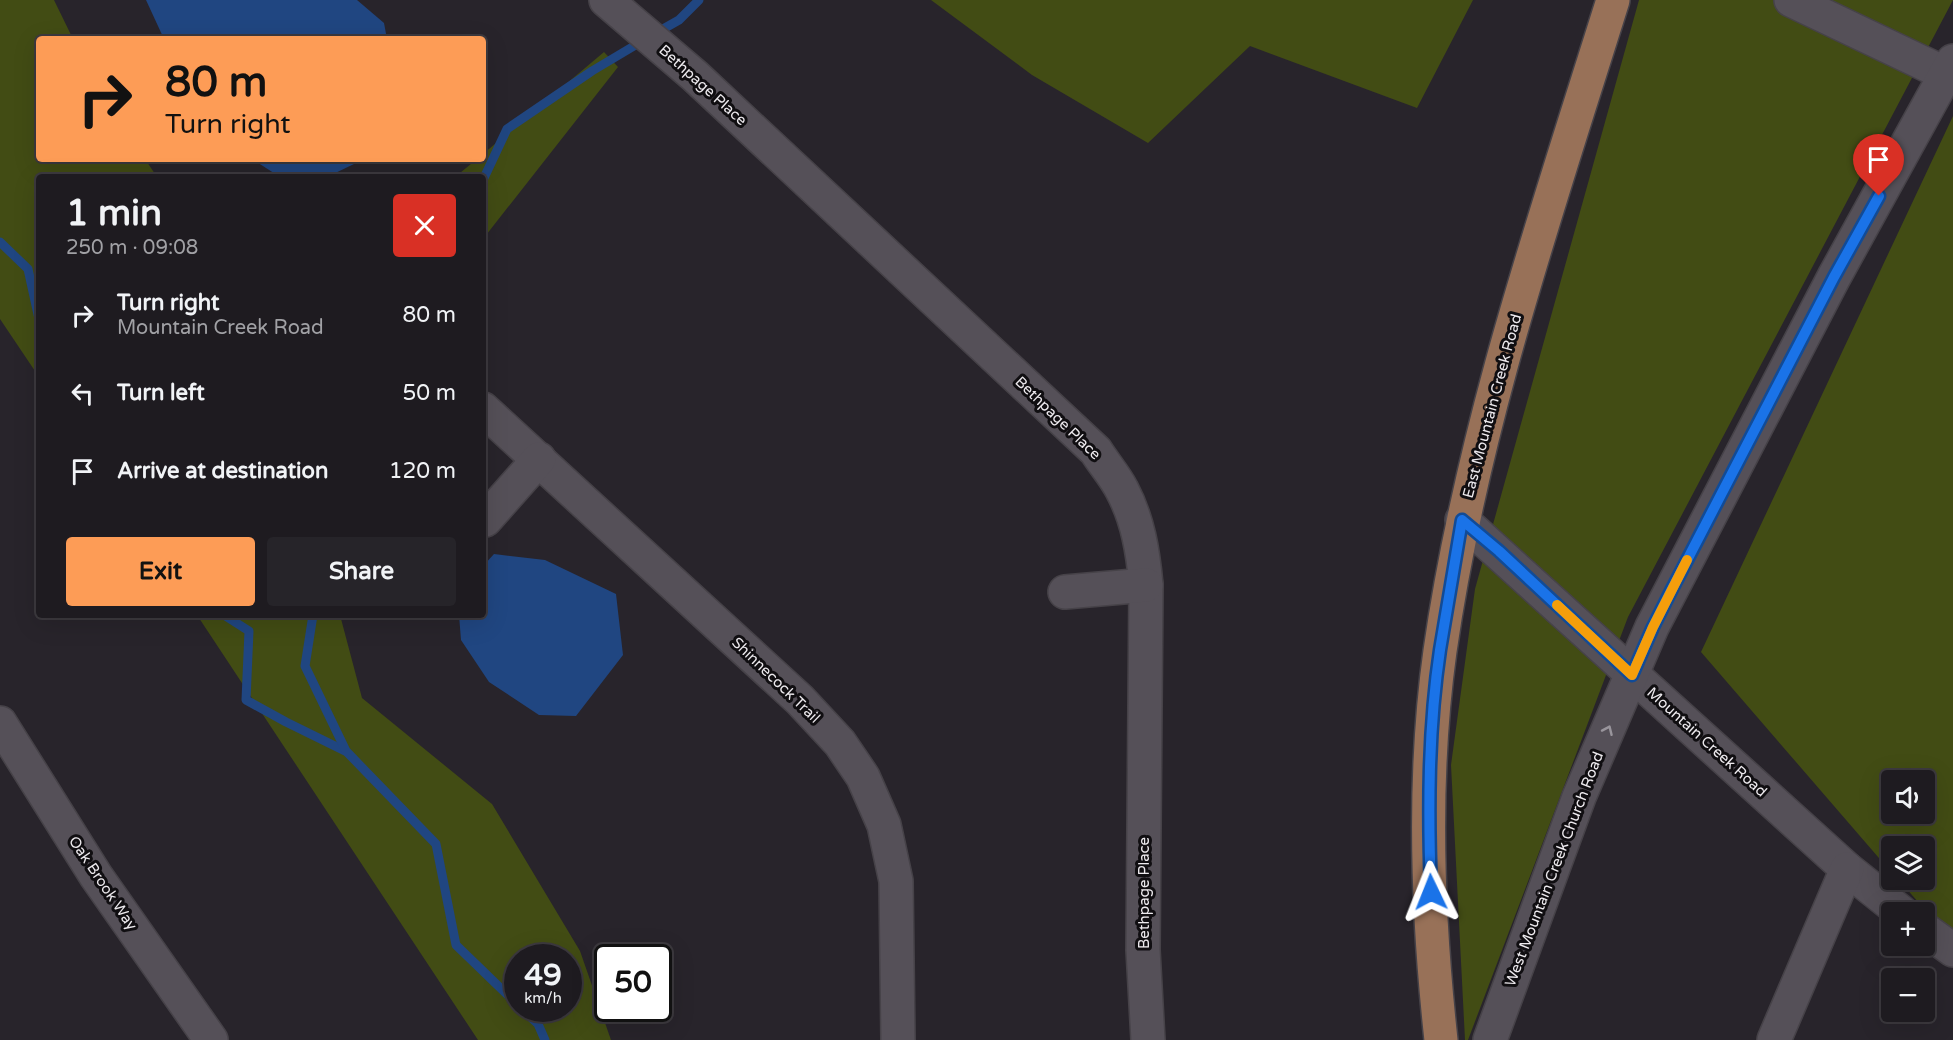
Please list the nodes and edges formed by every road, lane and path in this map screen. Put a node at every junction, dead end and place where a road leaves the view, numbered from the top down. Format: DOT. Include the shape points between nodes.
graph roads {
  1 [pos="1613,0"];
  2 [pos="1791,0"];
  3 [pos="610,4"];
  4 [pos="1949,68"];
  5 [pos="486,412"];
  6 [pos="539,459"];
  7 [pos="486,518"];
  8 [pos="1462,520"];
  9 [pos="1146,585"];
  10 [pos="1065,592"];
  11 [pos="1632,675"];
  12 [pos="0,723"];
  13 [pos="1847,869"];
  14 [pos="1888,902"];
  15 [pos="1935,937"];
  16 [pos="1953,950"];
  17 [pos="211,1040"];
  18 [pos="898,1040"];
  19 [pos="1148,1040"];
  20 [pos="1441,1040"];
  21 [pos="1490,1040"];
  22 [pos="1774,1040"];
  1 -- 8 [label="main road, East Mountain Creek Road" via="1512,325"];
  2 -- 4 [label="street"];
  3 -- 9 [label="street, Bethpage Place" via="695,76 1096,451 1136,520"];
  4 -- 11 [label="street, West Mountain Creek Church Road" via="1828,287 1657,618"];
  5 -- 6 [label="street, Shinnecock Trail"];
  6 -- 7 [label="street"];
  6 -- 18 [label="street, Shinnecock Trail" via="800,700 840,743 863,777 884,825 896,881"];
  8 -- 11 [label="street, Mountain Creek Road"];
  8 -- 20 [label="main road, East Mountain Creek Road" via="1440,652 1428,821 1433,963"];
  9 -- 10 [label="street"];
  9 -- 19 [label="street, Bethpage Place" via="1143,950"];
  11 -- 13 [label="street, Mountain Creek Road"];
  21 -- 11 [label="street, West Mountain Creek Church Road, one-way" via="1579,796"];
  12 -- 17 [label="street, Oak Brook Way" via="96,876"];
  13 -- 14 [label="street, Mountain Creek Road"];
  13 -- 22 [label="street"];
  15 -- 16 [label="street"];
}
